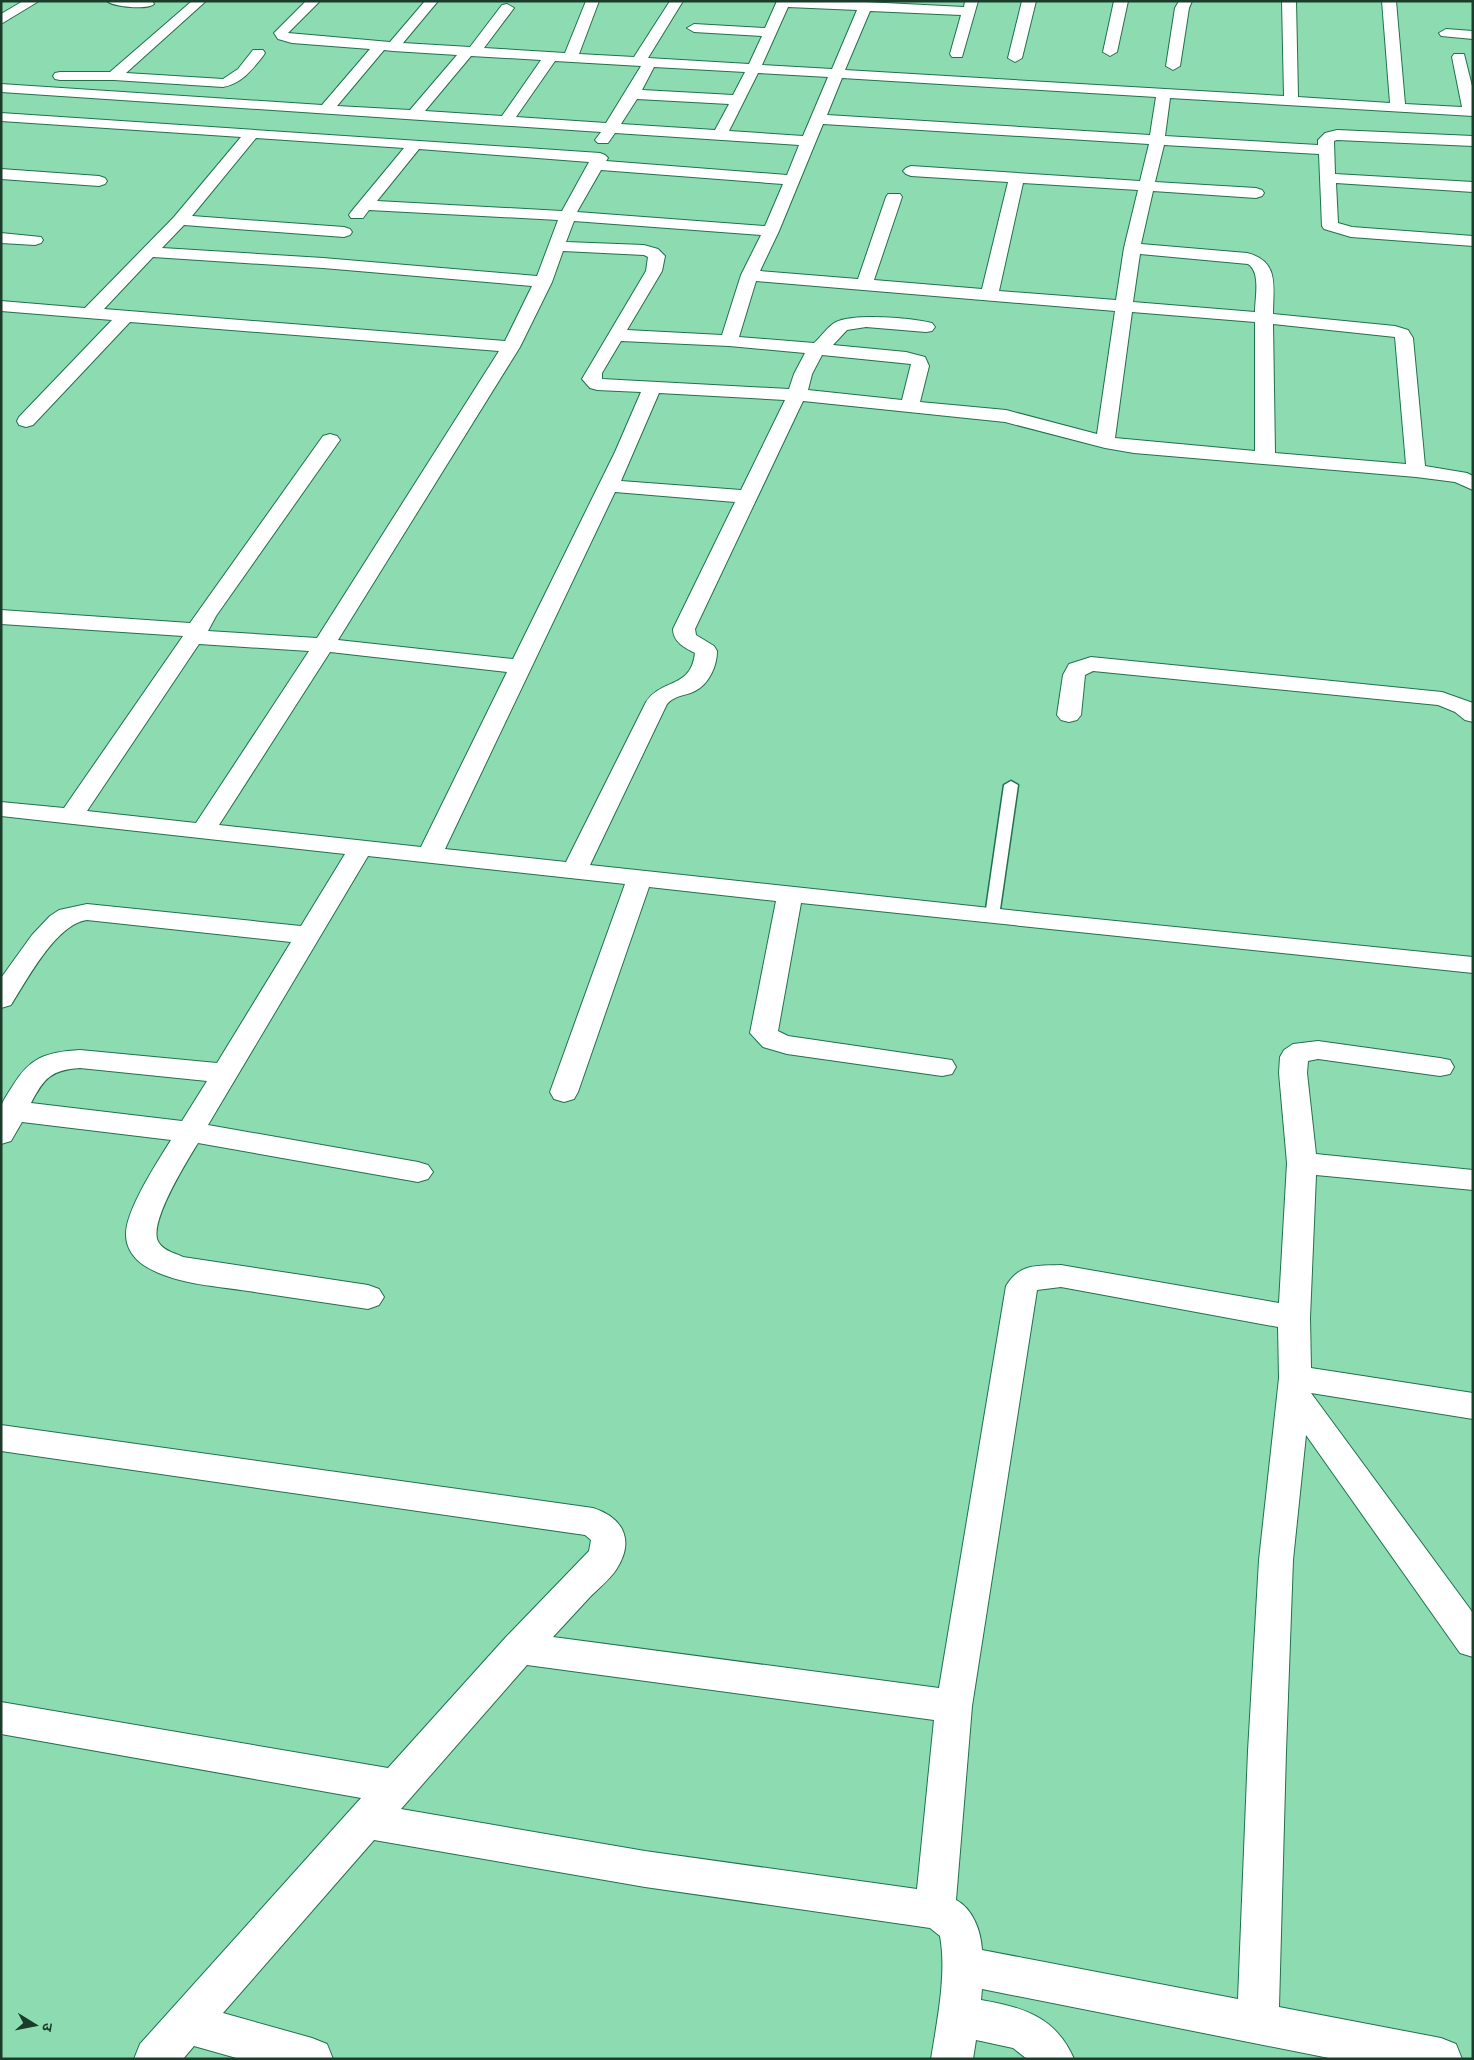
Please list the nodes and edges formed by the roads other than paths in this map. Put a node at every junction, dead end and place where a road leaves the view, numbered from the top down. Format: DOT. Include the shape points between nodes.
graph roads {
  1 [pos="33,1"];
  2 [pos="113,1"];
  3 [pos="200,1"];
  4 [pos="314,1"];
  5 [pos="432,1"];
  6 [pos="593,1"];
  7 [pos="677,1"];
  8 [pos="1030,1"];
  9 [pos="1121,1"];
  10 [pos="1186,1"];
  11 [pos="1289,1"];
  12 [pos="1389,1"];
  13 [pos="784,2"];
  14 [pos="147,4"];
  15 [pos="884,4"];
  16 [pos="865,6"];
  17 [pos="971,6"];
  18 [pos="507,8"];
  19 [pos="1,20"];
  20 [pos="694,28"];
  21 [pos="771,32"];
  22 [pos="1446,33"];
  23 [pos="1473,35"];
  24 [pos="387,47"];
  25 [pos="471,52"];
  26 [pos="1110,52"];
  27 [pos="258,53"];
  28 [pos="957,54"];
  29 [pos="552,56"];
  30 [pos="1458,57"];
  31 [pos="570,58"];
  32 [pos="1015,58"];
  33 [pos="644,62"];
  34 [pos="1173,66"];
  35 [pos="754,68"];
  36 [pos="838,73"];
  37 [pos="114,76"];
  38 [pos="1,88"];
  39 [pos="38,91"];
  40 [pos="1164,93"];
  41 [pos="633,94"];
  42 [pos="738,100"];
  43 [pos="1291,101"];
  44 [pos="1398,107"];
  45 [pos="326,109"];
  46 [pos="1471,112"];
  47 [pos="414,115"];
  48 [pos="1,117"];
  49 [pos="818,119"];
  50 [pos="507,120"];
  51 [pos="612,128"];
  52 [pos="252,134"];
  53 [pos="720,135"];
  54 [pos="1158,140"];
  55 [pos="808,141"];
  56 [pos="1473,141"];
  57 [pos="415,144"];
  58 [pos="1326,150"];
  59 [pos="593,161"];
  60 [pos="911,171"];
  61 [pos="1,174"];
  62 [pos="1017,177"];
  63 [pos="1329,178"];
  64 [pos="792,180"];
  65 [pos="98,181"];
  66 [pos="1146,186"];
  67 [pos="1473,187"];
  68 [pos="1256,192"];
  69 [pos="894,197"];
  70 [pos="365,205"];
  71 [pos="569,216"];
  72 [pos="180,220"];
  73 [pos="771,231"];
  74 [pos="344,232"];
  75 [pos="1,238"];
  76 [pos="35,240"];
  77 [pos="1473,241"];
  78 [pos="556,246"];
  79 [pos="1132,248"];
  80 [pos="149,252"];
  81 [pos="324,263"];
  82 [pos="749,275"];
  83 [pos="543,282"];
  84 [pos="864,286"];
  85 [pos="989,294"];
  86 [pos="1,306"];
  87 [pos="1123,307"];
  88 [pos="89,314"];
  89 [pos="125,317"];
  90 [pos="1265,318"];
  91 [pos="926,327"];
  92 [pos="617,335"];
  93 [pos="728,341"];
  94 [pos="511,347"];
  95 [pos="820,348"];
  96 [pos="652,388"];
  97 [pos="797,395"];
  98 [pos="910,406"];
  99 [pos="26,421"];
  100 [pos="330,440"];
  101 [pos="1105,442"];
  102 [pos="1265,458"];
  103 [pos="1416,471"];
  104 [pos="1473,484"];
  105 [pos="609,486"];
  106 [pos="748,497"];
  107 [pos="1,617"];
  108 [pos="195,634"];
  109 [pos="324,645"];
  110 [pos="521,667"];
  111 [pos="1069,715"];
  112 [pos="1473,715"];
  113 [pos="1011,785"];
  114 [pos="1,809"];
  115 [pos="71,816"];
  116 [pos="204,830"];
  117 [pos="360,849"];
  118 [pos="430,855"];
  119 [pos="575,870"];
  120 [pos="640,877"];
  121 [pos="790,894"];
  122 [pos="992,916"];
  123 [pos="307,935"];
  124 [pos="1473,965"];
  125 [pos="1,999"];
  126 [pos="942,1067"];
  127 [pos="1440,1067"];
  128 [pos="225,1073"];
  129 [pos="564,1092"];
  130 [pos="7,1123"];
  131 [pos="190,1132"];
  132 [pos="1302,1163"];
  133 [pos="418,1172"];
  134 [pos="1473,1180"];
  135 [pos="368,1297"];
  136 [pos="1294,1318"];
  137 [pos="1294,1386"];
  138 [pos="1473,1406"];
  139 [pos="1,1438"];
  140 [pos="1473,1642"];
  141 [pos="519,1648"];
  142 [pos="954,1706"];
  143 [pos="1,1718"];
  144 [pos="397,1787"];
  145 [pos="367,1821"];
  146 [pos="935,1910"];
  147 [pos="963,1966"];
  148 [pos="957,2017"];
  149 [pos="187,2023"];
  150 [pos="1258,2023"];
  151 [pos="155,2059"];
  152 [pos="312,2059"];
  153 [pos="952,2059"];
  154 [pos="1053,2059"];
  155 [pos="1441,2059"];
  1 -- 19 [label="street"];
  2 -- 14 [label="street"];
  3 -- 37 [label="street"];
  4 -- 24 [label="street" via="283,30 283,36"];
  5 -- 24 [label="street"];
  6 -- 31 [label="street"];
  7 -- 33 [label="street"];
  8 -- 32 [label="street"];
  9 -- 26 [label="street"];
  10 -- 34 [label="street" via="1182,8"];
  11 -- 43 [label="street"];
  12 -- 44 [label="street"];
  13 -- 16 [label="street"];
  13 -- 21 [label="street"];
  15 -- 16 [label="street"];
  15 -- 17 [label="street"];
  16 -- 36 [label="street"];
  17 -- 28 [label="street"];
  18 -- 25 [label="street"];
  20 -- 21 [label="street"];
  21 -- 35 [label="street"];
  22 -- 23 [label="street"];
  24 -- 25 [label="street"];
  24 -- 45 [label="street"];
  25 -- 29 [label="street"];
  25 -- 47 [label="street"];
  27 -- 37 [label="street" via="229,83"];
  29 -- 31 [label="street"];
  29 -- 50 [label="street"];
  30 -- 46 [label="street"];
  31 -- 33 [label="street"];
  33 -- 35 [label="street"];
  33 -- 41 [label="street"];
  35 -- 36 [label="street"];
  35 -- 42 [label="street"];
  36 -- 40 [label="street"];
  36 -- 49 [label="street"];
  37 -- 39 [label="street" via="64,75"];
  38 -- 39 [label="street"];
  39 -- 45 [label="street"];
  40 -- 43 [label="street"];
  40 -- 54 [label="street"];
  41 -- 42 [label="street"];
  41 -- 51 [label="street"];
  42 -- 53 [label="street"];
  43 -- 44 [label="street"];
  44 -- 46 [label="street"];
  45 -- 47 [label="street"];
  47 -- 50 [label="street"];
  48 -- 52 [label="street"];
  49 -- 54 [label="street"];
  49 -- 55 [label="street"];
  50 -- 51 [label="street"];
  51 -- 53 [label="street"];
  51 -- 59 [label="street"];
  52 -- 57 [label="street"];
  52 -- 72 [label="street"];
  53 -- 55 [label="street"];
  54 -- 58 [label="street"];
  54 -- 66 [label="street"];
  55 -- 64 [label="street"];
  56 -- 58 [label="street" via="1337,135 1326,140"];
  57 -- 59 [label="street"];
  57 -- 70 [label="street"];
  58 -- 63 [label="street"];
  59 -- 64 [label="street"];
  59 -- 71 [label="street"];
  60 -- 62 [label="street"];
  61 -- 65 [label="street"];
  62 -- 66 [label="street"];
  62 -- 85 [label="street"];
  63 -- 67 [label="street"];
  63 -- 77 [label="street" via="1328,222 1337,230"];
  64 -- 73 [label="street"];
  66 -- 68 [label="street"];
  66 -- 79 [label="street"];
  69 -- 84 [label="street"];
  70 -- 71 [label="street"];
  70 -- 74 [label="street"];
  71 -- 73 [label="street"];
  71 -- 78 [label="street"];
  72 -- 74 [label="street"];
  72 -- 80 [label="street"];
  73 -- 82 [label="street"];
  74 -- 81 [label="street"];
  75 -- 76 [label="street"];
  78 -- 83 [label="street"];
  78 -- 92 [label="street" via="644,250 658,256 654,271"];
  79 -- 87 [label="street"];
  79 -- 90 [label="street" via="1254,260 1264,275"];
  80 -- 81 [label="street"];
  80 -- 88 [label="street"];
  81 -- 83 [label="street"];
  82 -- 84 [label="street"];
  82 -- 93 [label="street"];
  83 -- 94 [label="street"];
  84 -- 85 [label="street"];
  85 -- 87 [label="street"];
  86 -- 88 [label="street"];
  87 -- 90 [label="street"];
  87 -- 101 [label="street"];
  88 -- 89 [label="street"];
  89 -- 94 [label="street"];
  89 -- 99 [label="street"];
  90 -- 102 [label="street"];
  90 -- 103 [label="street" via="1386,329 1402,334"];
  91 -- 95 [label="street" via="854,322 841,326"];
  92 -- 93 [label="street"];
  92 -- 96 [label="street" via="593,373 593,382"];
  93 -- 95 [label="street"];
  94 -- 109 [label="street"];
  95 -- 97 [label="street" via="815,351 803,374"];
  95 -- 98 [label="street" via="906,356 919,362"];
  96 -- 97 [label="street"];
  96 -- 105 [label="street"];
  97 -- 98 [label="street"];
  97 -- 106 [label="street"];
  98 -- 101 [label="street" via="1014,418"];
  100 -- 108 [label="street"];
  101 -- 102 [label="street" via="1155,450"];
  102 -- 103 [label="street"];
  103 -- 104 [label="street" via="1460,477"];
  105 -- 106 [label="street"];
  105 -- 110 [label="street"];
  106 -- 119 [label="street" via="684,629 686,639 706,652 700,676 688,687 665,693 657,702"];
  107 -- 108 [label="street"];
  108 -- 109 [label="street"];
  108 -- 115 [label="street"];
  109 -- 110 [label="street"];
  109 -- 116 [label="street"];
  110 -- 118 [label="street"];
  111 -- 112 [label="street" via="1074,675 1077,669 1091,664 1442,699 1463,707"];
  113 -- 122 [label="lane"];
  114 -- 115 [label="street"];
  115 -- 116 [label="street"];
  116 -- 117 [label="street"];
  117 -- 118 [label="street"];
  117 -- 123 [label="street"];
  118 -- 119 [label="street"];
  119 -- 120 [label="street"];
  120 -- 121 [label="street"];
  120 -- 129 [label="street"];
  121 -- 122 [label="street"];
  121 -- 126 [label="street" via="764,1033 773,1041 787,1046"];
  122 -- 124 [label="street"];
  123 -- 125 [label="street" via="76,913 67,916 48,934"];
  123 -- 128 [label="street"];
  127 -- 132 [label="street" via="1318,1050 1303,1051 1294,1057"];
  128 -- 130 [label="street" via="62,1060 48,1065 34,1076"];
  128 -- 131 [label="street"];
  130 -- 131 [label="street"];
  131 -- 133 [label="street"];
  131 -- 135 [label="street" via="143,1218 141,1235 144,1248 156,1258 177,1267"];
  132 -- 134 [label="street"];
  132 -- 136 [label="street"];
  136 -- 137 [label="street"];
  136 -- 142 [label="street" via="1061,1276 1030,1278 1022,1286"];
  137 -- 138 [label="street"];
  137 -- 140 [label="street"];
  137 -- 150 [label="street" via="1276,1560"];
  139 -- 141 [label="street" via="593,1522 605,1529 608,1549 603,1560"];
  141 -- 142 [label="street"];
  141 -- 144 [label="street"];
  142 -- 146 [label="street"];
  143 -- 144 [label="street"];
  144 -- 145 [label="street"];
  145 -- 146 [label="street" via="645,1869"];
  145 -- 149 [label="street"];
  146 -- 147 [label="street" via="952,1920 959,1932"];
  147 -- 148 [label="street"];
  147 -- 150 [label="street"];
  148 -- 153 [label="street"];
  148 -- 154 [label="street" via="1030,2034 1043,2044"];
  149 -- 151 [label="street"];
  149 -- 152 [label="street"];
  150 -- 155 [label="street"];
}
